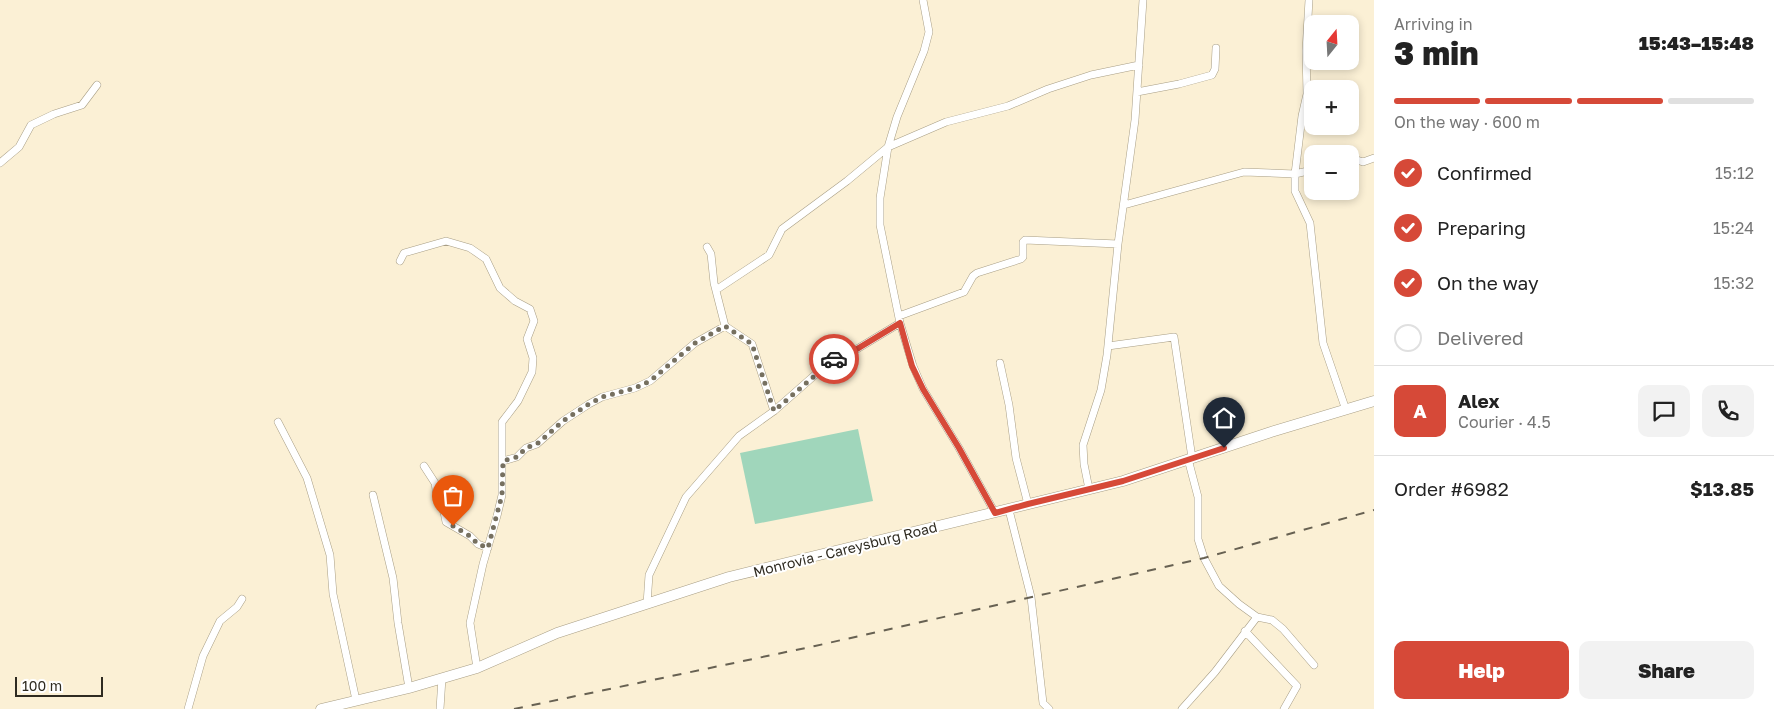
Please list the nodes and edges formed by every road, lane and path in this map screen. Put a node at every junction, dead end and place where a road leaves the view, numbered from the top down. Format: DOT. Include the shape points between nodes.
graph roads {
  1 [pos="923,0"];
  2 [pos="1143,0"];
  3 [pos="1309,0"];
  4 [pos="1216,48"];
  5 [pos="1139,65"];
  6 [pos="97,85"];
  7 [pos="1138,92"];
  8 [pos="888,147"];
  9 [pos="1374,158"];
  10 [pos="1359,161"];
  11 [pos="0,163"];
  12 [pos="1304,172"];
  13 [pos="1294,174"];
  14 [pos="1124,205"];
  15 [pos="1118,244"];
  16 [pos="707,247"];
  17 [pos="400,261"];
  18 [pos="716,290"];
  19 [pos="899,319"];
  20 [pos="725,326"];
  21 [pos="1108,346"];
  22 [pos="1000,363"];
  23 [pos="1374,401"];
  24 [pos="1346,410"];
  25 [pos="774,411"];
  26 [pos="278,422"];
  27 [pos="1190,459"];
  28 [pos="503,461"];
  29 [pos="424,466"];
  30 [pos="1089,489"];
  31 [pos="373,495"];
  32 [pos="1028,504"];
  33 [pos="1009,510"];
  34 [pos="995,513"];
  35 [pos="488,548"];
  36 [pos="242,599"];
  37 [pos="647,604"];
  38 [pos="1258,617"];
  39 [pos="1246,631"];
  40 [pos="1314,665"];
  41 [pos="477,668"];
  42 [pos="442,678"];
  43 [pos="409,688"];
  44 [pos="356,700"];
  45 [pos="188,709"];
  46 [pos="321,709"];
  47 [pos="440,709"];
  48 [pos="1049,709"];
  49 [pos="1182,709"];
  50 [pos="1284,709"];
  1 -- 8 [label="street" via="929,32"];
  2 -- 5 [label="street"];
  3 -- 13 [label="street" via="1307,94"];
  4 -- 7 [label="street" via="1212,75"];
  5 -- 7 [label="street"];
  5 -- 8 [label="street" via="1048,88 1008,106 946,122"];
  6 -- 11 [label="street" via="82,104 30,125 19,147"];
  7 -- 14 [label="street"];
  8 -- 18 [label="street" via="782,228 769,255"];
  8 -- 19 [label="street" via="880,198 880,225"];
  9 -- 10 [label="street"];
  12 -- 13 [label="street"];
  13 -- 14 [label="street" via="1244,172"];
  13 -- 24 [label="street" via="1295,191 1310,223 1324,343"];
  14 -- 15 [label="street"];
  15 -- 19 [label="street" via="1025,240 1021,259 977,273 964,292"];
  15 -- 21 [label="street"];
  16 -- 18 [label="street"];
  17 -- 28 [label="street" via="404,252 446,241 470,248 486,259 500,288 530,309 534,321 527,339 532,372 518,402 502,422"];
  18 -- 20 [label="street"];
  19 -- 25 [label="street" via="857,349 841,352"];
  19 -- 34 [label="street" via="912,366 923,389"];
  20 -- 25 [label="street" via="752,344"];
  20 -- 28 [label="street" via="695,343 650,381 589,404 537,444 526,448 517,457"];
  21 -- 27 [label="street" via="1174,337"];
  21 -- 30 [label="street" via="1101,390 1083,445"];
  22 -- 32 [label="street" via="1016,458"];
  23 -- 24 [label="main road, Monrovia - Careysburg Road"];
  24 -- 27 [label="main road, Monrovia - Careysburg Road"];
  25 -- 37 [label="street" via="739,436 686,497 649,575"];
  26 -- 44 [label="street" via="307,478 330,555 333,594"];
  27 -- 30 [label="main road, Monrovia - Careysburg Road"];
  27 -- 38 [label="street" via="1198,496 1198,540 1204,558 1219,586"];
  28 -- 35 [label="street" via="502,495"];
  29 -- 35 [label="street" via="435,483 446,522"];
  30 -- 32 [label="main road, Monrovia - Careysburg Road"];
  31 -- 43 [label="street" via="393,578"];
  32 -- 33 [label="main road, Monrovia - Careysburg Road"];
  33 -- 34 [label="main road, Monrovia - Careysburg Road"];
  33 -- 48 [label="street" via="1031,597 1043,703"];
  34 -- 37 [label="main road, Monrovia - Careysburg Road" via="729,577"];
  35 -- 41 [label="street" via="470,622"];
  36 -- 45 [label="street" via="220,621 203,656"];
  37 -- 41 [label="main road, Monrovia - Careysburg Road" via="557,633"];
  38 -- 39 [label="street"];
  38 -- 40 [label="street" via="1272,620 1283,629"];
  39 -- 49 [label="street"];
  39 -- 50 [label="street" via="1297,686"];
  41 -- 42 [label="main road, Monrovia - Careysburg Road"];
  42 -- 43 [label="main road, Monrovia - Careysburg Road"];
  42 -- 47 [label="street"];
  43 -- 44 [label="main road, Monrovia - Careysburg Road"];
  44 -- 46 [label="main road, Monrovia - Careysburg Road"];
}
